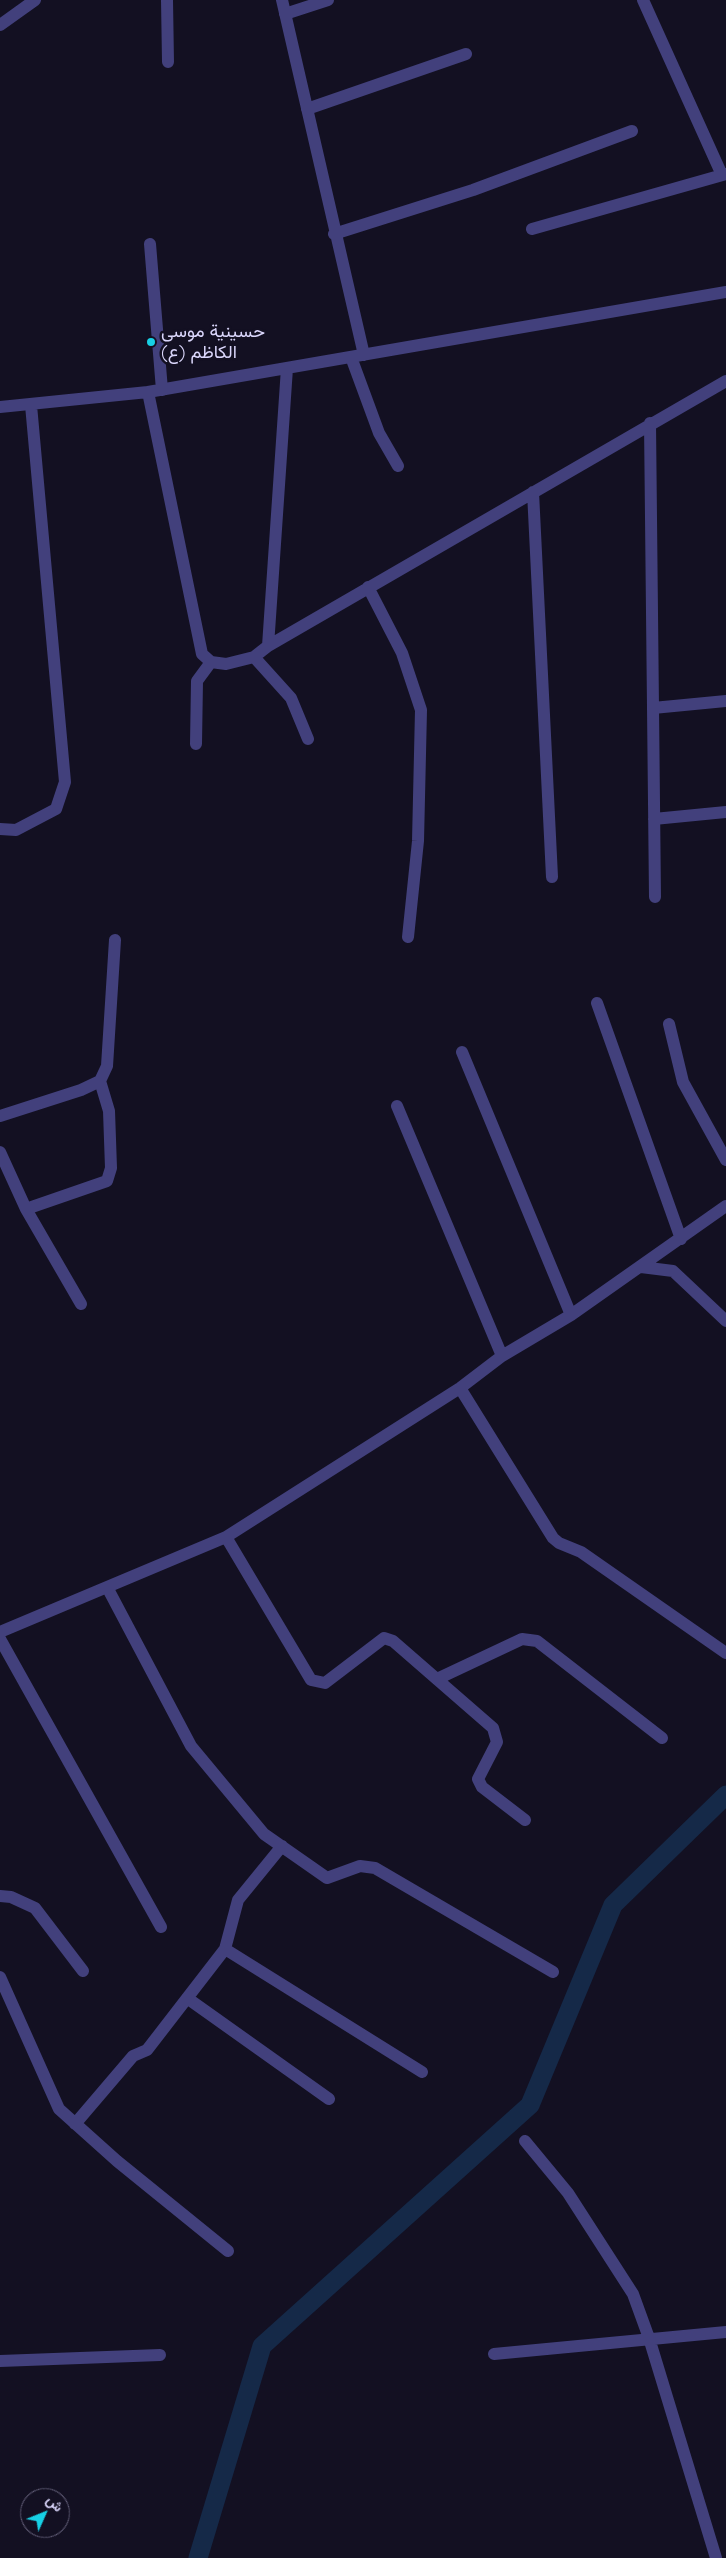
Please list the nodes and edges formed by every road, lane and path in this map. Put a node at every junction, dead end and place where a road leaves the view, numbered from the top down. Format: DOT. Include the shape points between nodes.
graph roads {
  1 [pos="35,0"];
  2 [pos="167,0"];
  3 [pos="282,0"];
  4 [pos="328,0"];
  5 [pos="643,0"];
  6 [pos="286,14"];
  7 [pos="0,26"];
  8 [pos="466,54"];
  9 [pos="168,62"];
  10 [pos="307,109"];
  11 [pos="632,131"];
  12 [pos="724,175"];
  13 [pos="532,229"];
  14 [pos="334,234"];
  15 [pos="150,244"];
  16 [pos="726,292"];
  17 [pos="358,356"];
  18 [pos="287,368"];
  19 [pos="726,381"];
  20 [pos="162,390"];
  21 [pos="148,392"];
  22 [pos="32,405"];
  23 [pos="0,408"];
  24 [pos="650,423"];
  25 [pos="398,466"];
  26 [pos="533,492"];
  27 [pos="368,587"];
  28 [pos="268,646"];
  29 [pos="254,657"];
  30 [pos="211,662"];
  31 [pos="726,701"];
  32 [pos="653,708"];
  33 [pos="308,739"];
  34 [pos="196,744"];
  35 [pos="726,812"];
  36 [pos="654,819"];
  37 [pos="0,829"];
  38 [pos="552,878"];
  39 [pos="655,897"];
  40 [pos="408,937"];
  41 [pos="115,940"];
  42 [pos="597,1003"];
  43 [pos="669,1024"];
  44 [pos="462,1052"];
  45 [pos="100,1081"];
  46 [pos="397,1106"];
  47 [pos="0,1116"];
  48 [pos="0,1152"];
  49 [pos="726,1160"];
  50 [pos="726,1206"];
  51 [pos="26,1209"];
  52 [pos="681,1239"];
  53 [pos="641,1267"];
  54 [pos="81,1304"];
  55 [pos="571,1315"];
  56 [pos="726,1321"];
  57 [pos="502,1356"];
  58 [pos="460,1388"];
  59 [pos="226,1537"];
  60 [pos="107,1587"];
  61 [pos="0,1632"];
  62 [pos="0,1639"];
  63 [pos="726,1653"];
  64 [pos="437,1679"];
  65 [pos="662,1738"];
  66 [pos="525,1820"];
  67 [pos="282,1846"];
  68 [pos="0,1896"];
  69 [pos="160,1927"];
  70 [pos="225,1949"];
  71 [pos="83,1971"];
  72 [pos="553,1972"];
  73 [pos="0,1977"];
  74 [pos="187,1998"];
  75 [pos="422,2072"];
  76 [pos="329,2099"];
  77 [pos="75,2124"];
  78 [pos="525,2141"];
  79 [pos="228,2251"];
  80 [pos="726,2332"];
  81 [pos="649,2338"];
  82 [pos="494,2354"];
  83 [pos="160,2355"];
  84 [pos="0,2361"];
  85 [pos="716,2558"];
  1 -- 7 [label="street"];
  2 -- 9 [label="street"];
  3 -- 6 [label="street"];
  4 -- 6 [label="street"];
  5 -- 12 [label="street"];
  6 -- 10 [label="street"];
  8 -- 10 [label="street"];
  10 -- 14 [label="street"];
  11 -- 14 [label="street" via="473,190"];
  12 -- 13 [label="street"];
  14 -- 17 [label="street"];
  15 -- 20 [label="street"];
  16 -- 17 [label="street"];
  17 -- 18 [label="street"];
  17 -- 25 [label="street" via="379,433"];
  18 -- 20 [label="street"];
  18 -- 28 [label="street"];
  19 -- 24 [label="street"];
  20 -- 21 [label="street"];
  21 -- 22 [label="street"];
  21 -- 30 [label="street" via="202,654"];
  22 -- 23 [label="street"];
  22 -- 37 [label="street" via="65,782 56,809 16,830"];
  24 -- 26 [label="street"];
  24 -- 32 [label="street"];
  26 -- 27 [label="street"];
  26 -- 38 [label="street"];
  27 -- 28 [label="street"];
  27 -- 40 [label="street" via="402,653 421,710 418,840"];
  28 -- 29 [label="street"];
  29 -- 30 [label="street" via="226,664"];
  29 -- 33 [label="street" via="290,698"];
  30 -- 34 [label="street" via="196,681"];
  31 -- 32 [label="street"];
  32 -- 36 [label="street"];
  35 -- 36 [label="street"];
  36 -- 39 [label="street"];
  41 -- 45 [label="street" via="107,1066"];
  42 -- 52 [label="street"];
  43 -- 49 [label="street" via="683,1082"];
  44 -- 55 [label="street"];
  45 -- 47 [label="street"];
  45 -- 51 [label="street" via="109,1111 111,1168 107,1181"];
  46 -- 57 [label="street"];
  48 -- 51 [label="street"];
  50 -- 52 [label="street"];
  51 -- 54 [label="street"];
  52 -- 53 [label="street"];
  53 -- 55 [label="street"];
  53 -- 56 [label="street" via="673,1271"];
  55 -- 57 [label="street"];
  57 -- 58 [label="street"];
  58 -- 59 [label="street"];
  58 -- 63 [label="street" via="553,1538 581,1552"];
  59 -- 60 [label="street"];
  59 -- 64 [label="street" via="311,1680 325,1684 384,1638 393,1641"];
  60 -- 61 [label="street"];
  60 -- 67 [label="street" via="191,1746 264,1834"];
  62 -- 69 [label="street"];
  64 -- 65 [label="street" via="522,1639 537,1641"];
  64 -- 66 [label="street" via="493,1728 497,1742 478,1779 482,1787"];
  67 -- 70 [label="street" via="238,1900"];
  67 -- 72 [label="street" via="327,1878 360,1866 375,1868"];
  68 -- 71 [label="street" via="11,1897 35,1908"];
  70 -- 74 [label="street"];
  70 -- 75 [label="street"];
  73 -- 77 [label="street" via="59,2109"];
  74 -- 76 [label="street"];
  74 -- 77 [label="street" via="147,2050 133,2056"];
  77 -- 79 [label="street"];
  78 -- 81 [label="street" via="568,2193 599,2238 634,2294"];
  80 -- 81 [label="street"];
  81 -- 82 [label="street"];
  81 -- 85 [label="street"];
  83 -- 84 [label="street"];
}
